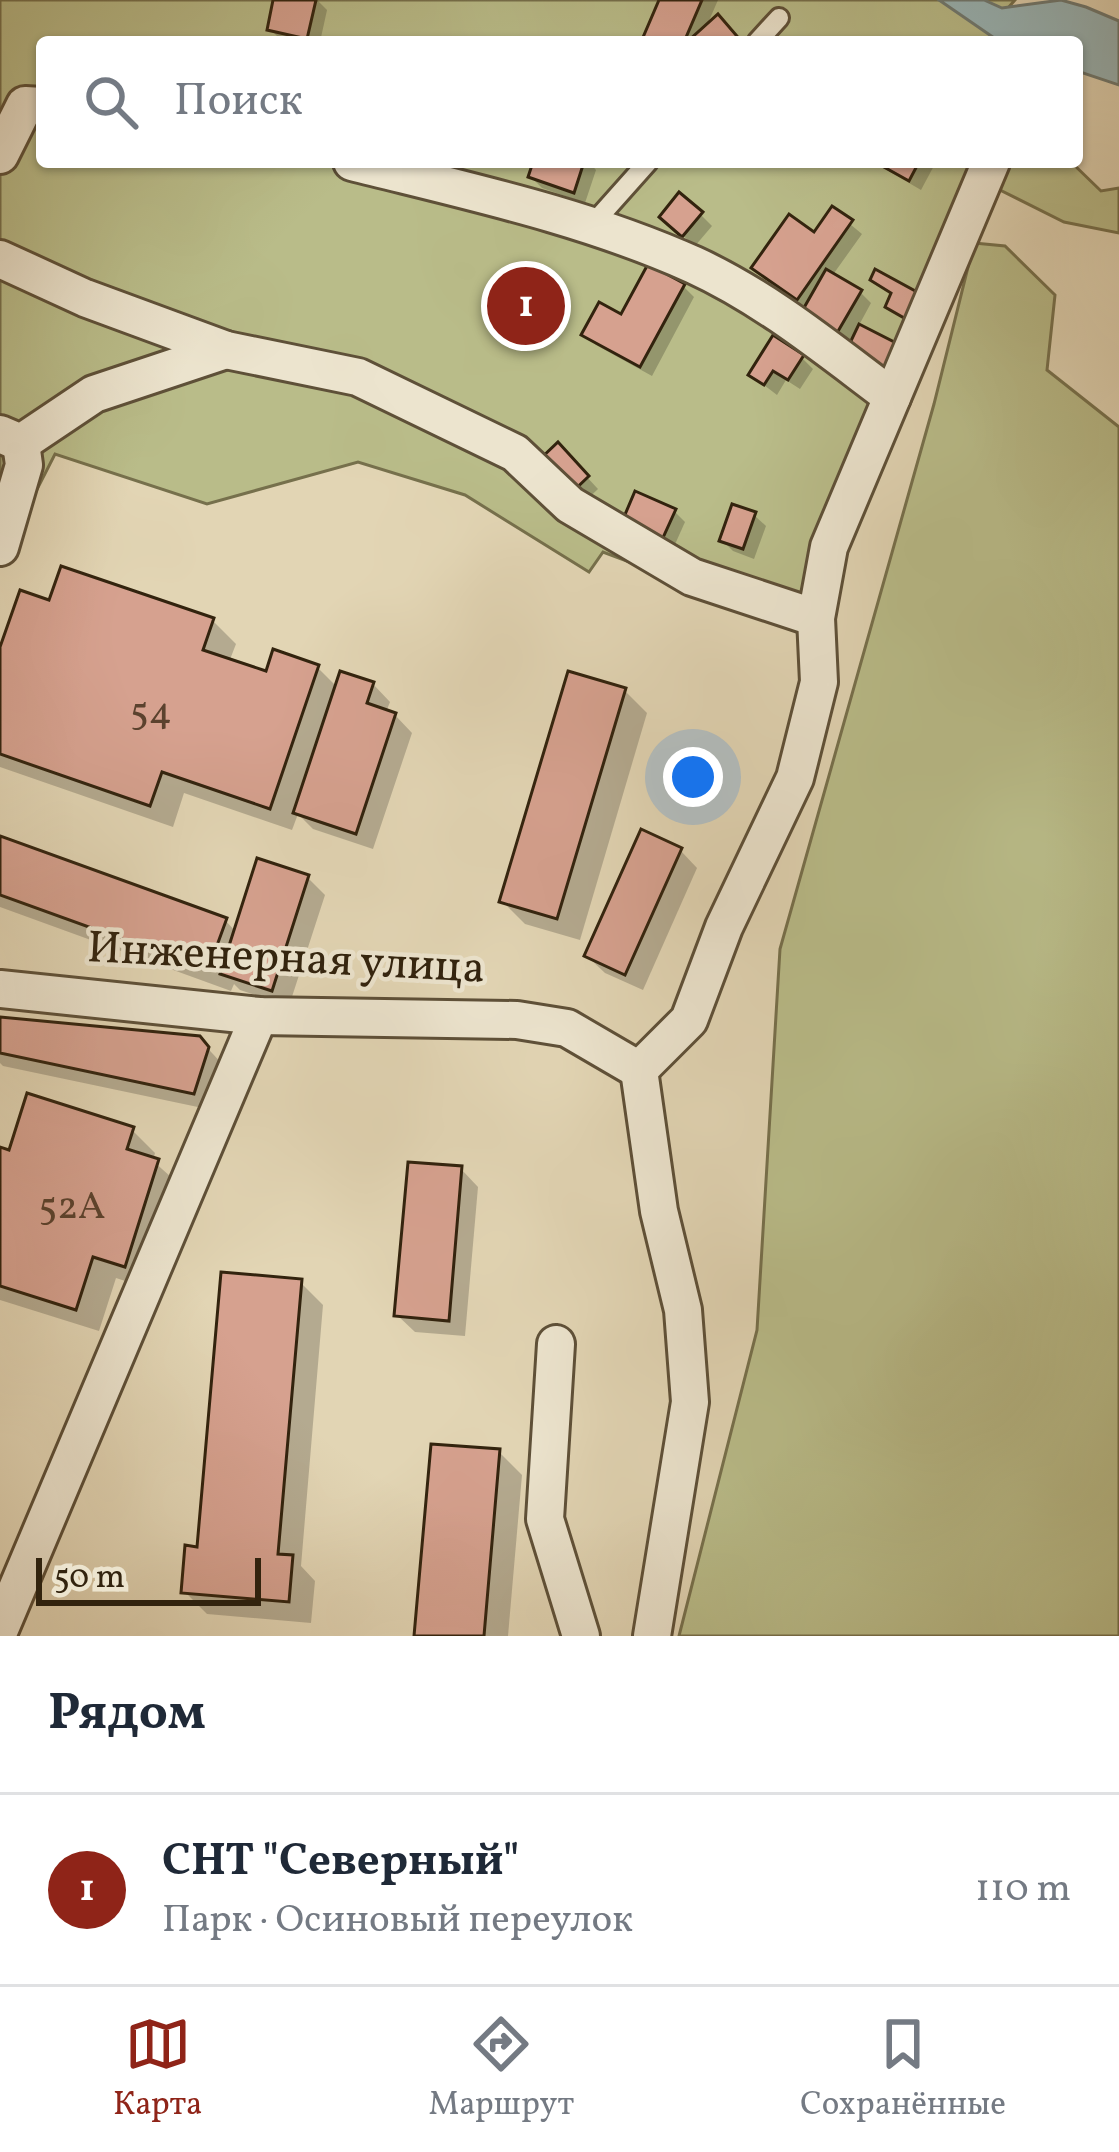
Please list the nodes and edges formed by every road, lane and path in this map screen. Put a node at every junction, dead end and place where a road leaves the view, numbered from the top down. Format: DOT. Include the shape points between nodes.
graph roads {
  1 [pos="779,17"];
  2 [pos="762,36"];
  3 [pos="36,106"];
  4 [pos="0,155"];
  5 [pos="376,168"];
  6 [pos="643,168"];
  7 [pos="988,168"];
  8 [pos="591,226"];
  9 [pos="0,260"];
  10 [pos="226,350"];
  11 [pos="892,397"];
  12 [pos="11,438"];
  13 [pos="0,547"];
  14 [pos="816,618"];
  15 [pos="0,989"];
  16 [pos="259,1016"];
  17 [pos="639,1070"];
  18 [pos="556,1344"];
  19 [pos="0,1629"];
  20 [pos="580,1636"];
  21 [pos="652,1636"];
  1 -- 2 [label="lane"];
  3 -- 4 [label="street" via="26,105"];
  5 -- 8 [label="street"];
  6 -- 8 [label="lane"];
  7 -- 11 [label="street"];
  8 -- 11 [label="street" via="697,266 781,314"];
  9 -- 10 [label="street"];
  10 -- 12 [label="street" via="94,394"];
  10 -- 14 [label="street" via="358,377 515,453 570,505 692,577"];
  11 -- 14 [label="street" via="829,547"];
  12 -- 13 [label="street" via="24,465"];
  14 -- 17 [label="street" via="819,682 795,778 689,1020"];
  15 -- 16 [label="street, Инженерная улица"];
  16 -- 17 [label="street, Инженерная улица" via="517,1020 567,1028"];
  16 -- 19 [label="street"];
  17 -- 21 [label="street" via="683,1310 690,1402"];
  18 -- 20 [label="street" via="545,1519"];
}
